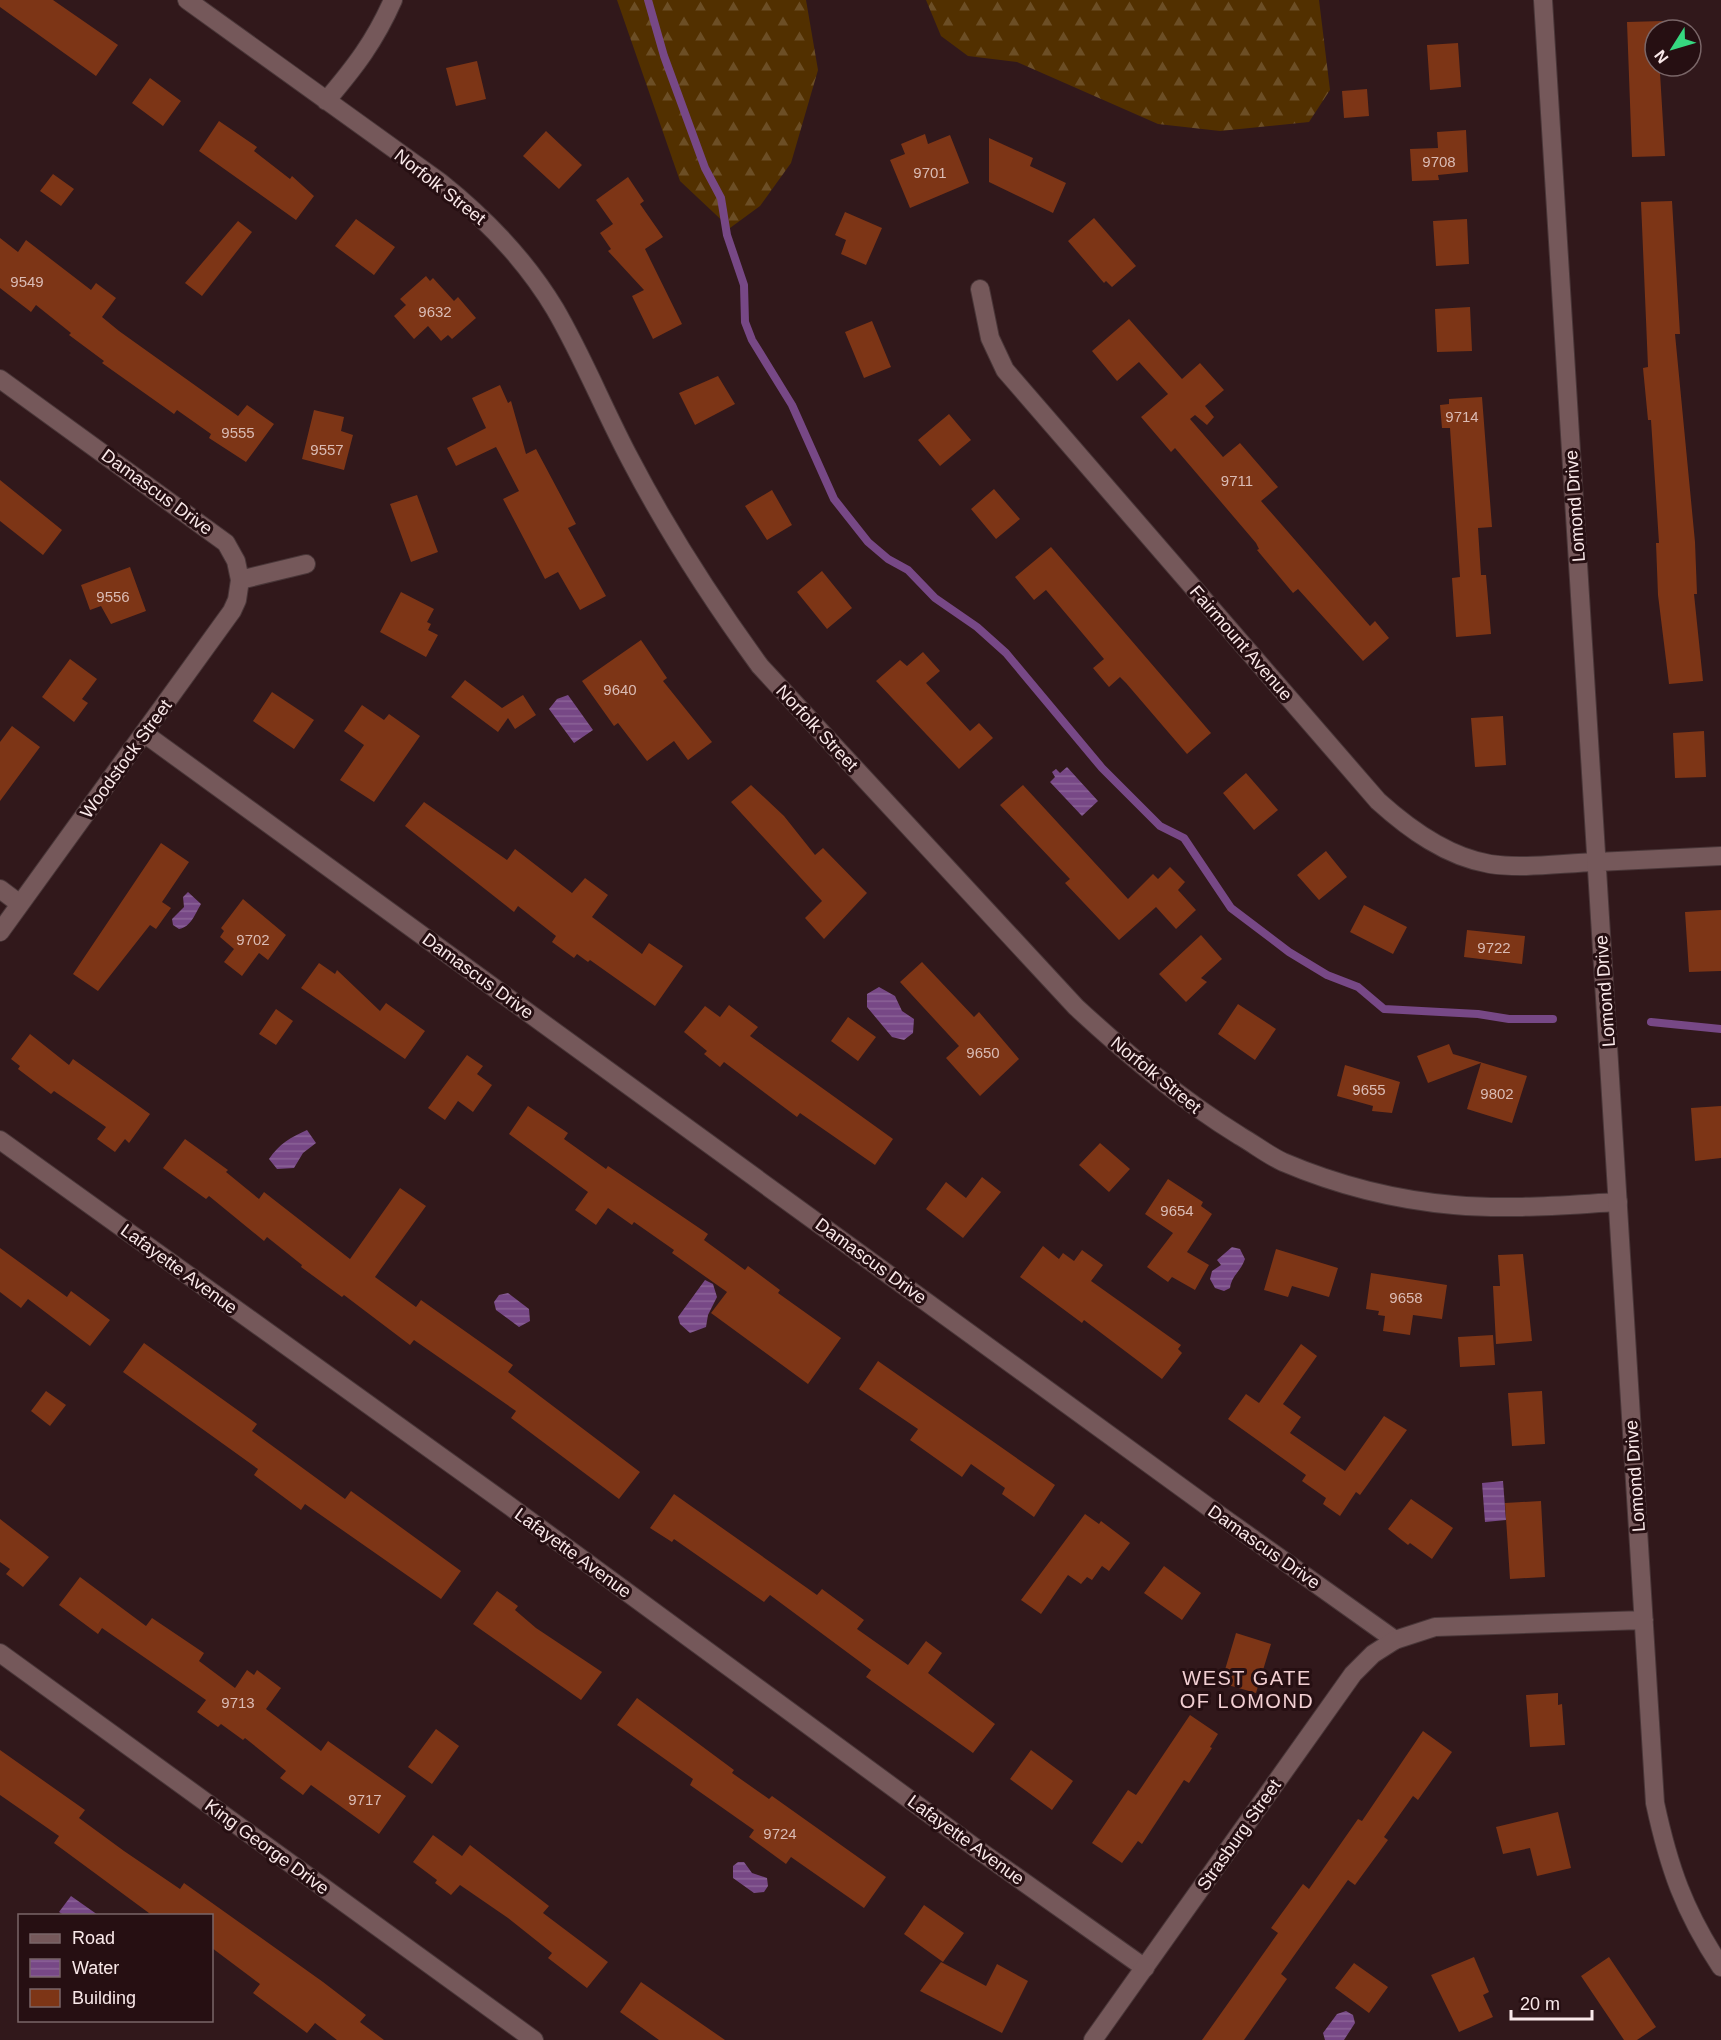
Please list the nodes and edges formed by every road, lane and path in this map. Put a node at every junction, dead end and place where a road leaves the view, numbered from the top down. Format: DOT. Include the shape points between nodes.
graph roads {
  1 [pos="187,0"];
  2 [pos="393,0"];
  3 [pos="1543,0"];
  4 [pos="326,101"];
  5 [pos="980,290"];
  6 [pos="0,379"];
  7 [pos="306,564"];
  8 [pos="240,580"];
  9 [pos="145,734"];
  10 [pos="1721,856"];
  11 [pos="1597,862"];
  12 [pos="0,889"];
  13 [pos="20,904"];
  14 [pos="0,932"];
  15 [pos="0,1140"];
  16 [pos="1618,1202"];
  17 [pos="1644,1620"];
  18 [pos="1395,1640"];
  19 [pos="0,1653"];
  20 [pos="1721,1967"];
  21 [pos="1145,1968"];
  22 [pos="534,2040"];
  23 [pos="1093,2040"];
  1 -- 4 [label="street, Norfolk Street"];
  2 -- 4 [label="street" via="362,59"];
  3 -- 11 [label="street, Lomond Drive"];
  4 -- 16 [label="street, Norfolk Street" via="440,182 501,236 555,310 664,524 760,666 1076,1007 1132,1058 1203,1113 1281,1161 1348,1185 1395,1197 1454,1205 1513,1208"];
  5 -- 11 [label="street, Fairmount Avenue" via="990,338 1005,370 1378,801 1443,848 1488,863"];
  6 -- 8 [label="street, Damascus Drive" via="226,543"];
  7 -- 8 [label="street"];
  8 -- 9 [label="street, Woodstock Street" via="232,611"];
  9 -- 13 [label="street, Woodstock Street"];
  9 -- 18 [label="street, Damascus Drive"];
  10 -- 11 [label="street, Fairmount Avenue"];
  11 -- 16 [label="street, Lomond Drive"];
  12 -- 13 [label="street"];
  13 -- 14 [label="street, Woodstock Street"];
  15 -- 21 [label="street, Lafayette Avenue"];
  16 -- 17 [label="street, Lomond Drive"];
  17 -- 18 [label="street" via="1436,1627"];
  17 -- 20 [label="street, Lomond Drive" via="1655,1803 1667,1858 1695,1927"];
  18 -- 21 [label="street, Strasburg Street" via="1353,1674"];
  19 -- 22 [label="street, King George Drive"];
  21 -- 23 [label="street, Strasburg Street"];
}
